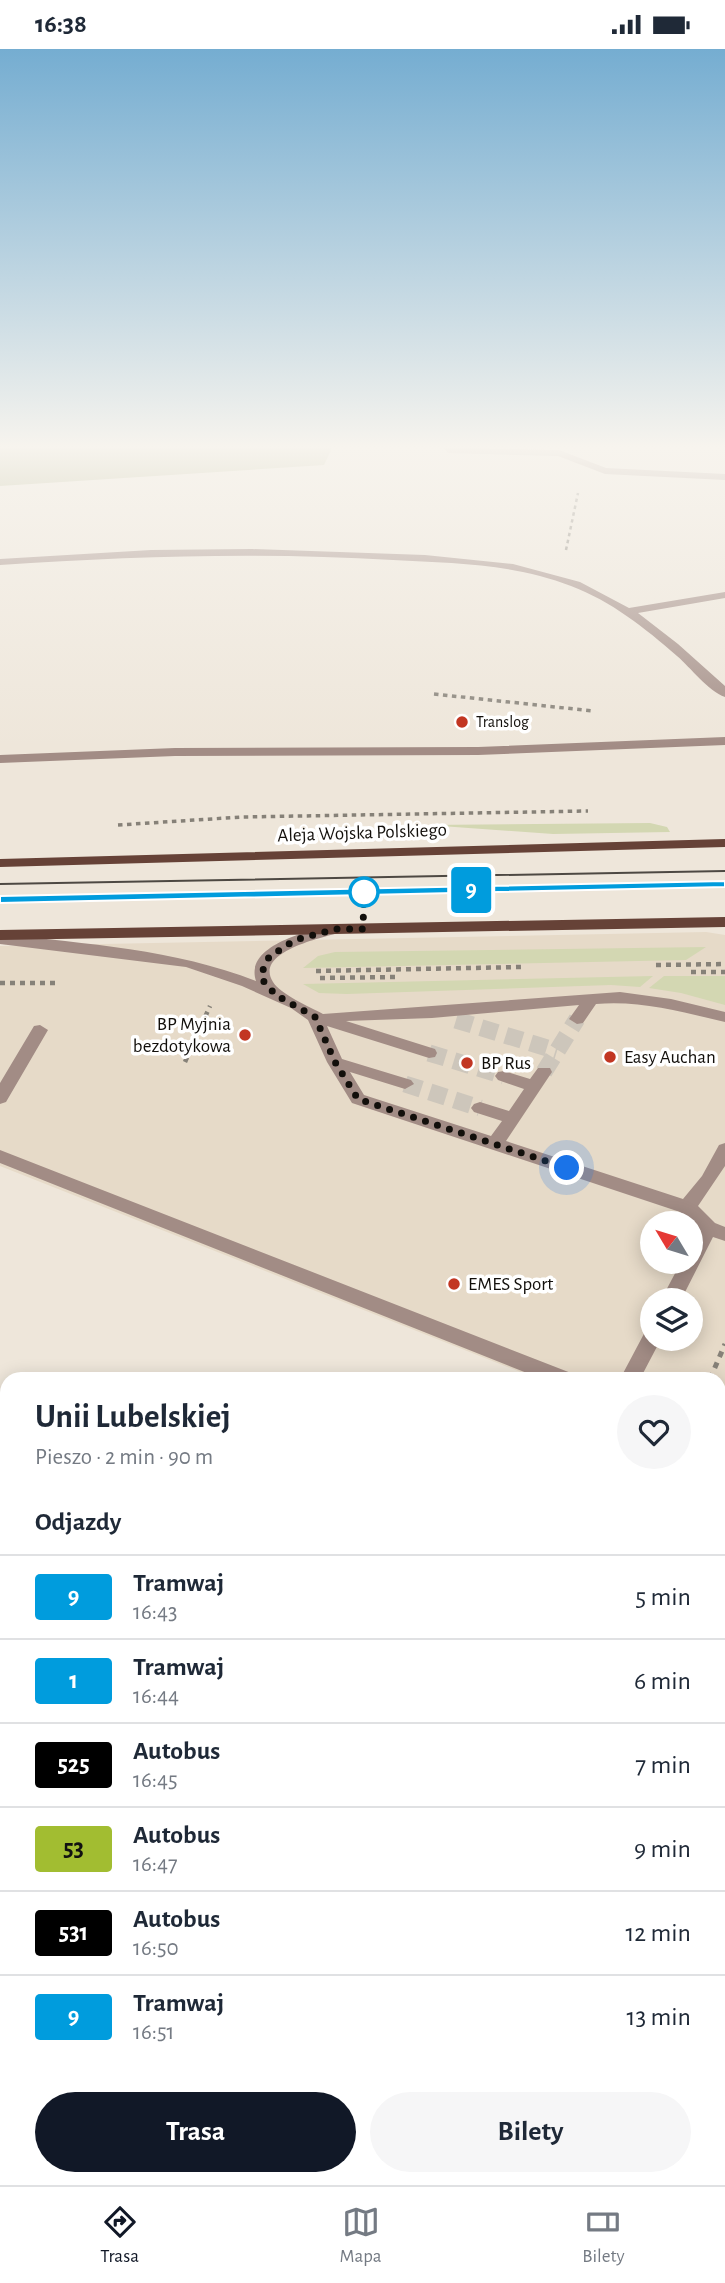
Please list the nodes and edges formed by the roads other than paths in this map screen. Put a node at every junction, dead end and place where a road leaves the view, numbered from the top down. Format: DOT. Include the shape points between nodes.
graph roads {
  1 [pos="0,562"];
  2 [pos="725,595"];
  3 [pos="626,612"];
  4 [pos="725,692"];
  5 [pos="725,741"];
  6 [pos="0,759"];
  7 [pos="725,842"];
  8 [pos="0,863"];
  9 [pos="725,922"];
  10 [pos="684,923"];
  11 [pos="725,928"];
  12 [pos="336,929"];
  13 [pos="0,937"];
  14 [pos="276,995"];
  15 [pos="592,998"];
  16 [pos="432,1013"];
  17 [pos="315,1017"];
  18 [pos="725,1017"];
  19 [pos="577,1019"];
  20 [pos="456,1020"];
  21 [pos="40,1030"];
  22 [pos="429,1053"];
  23 [pos="335,1062"];
  24 [pos="503,1076"];
  25 [pos="405,1084"];
  26 [pos="0,1098"];
  27 [pos="480,1108"];
  28 [pos="512,1118"];
  29 [pos="495,1145"];
  30 [pos="725,1149"];
  31 [pos="0,1156"];
  32 [pos="687,1207"];
  33 [pos="716,1231"];
  34 [pos="704,1245"];
  35 [pos="645,1351"];
  36 [pos="546,1372"];
  37 [pos="634,1372"];
  1 -- 3 [label="street" via="302,551 450,560 560,578"];
  2 -- 3 [label="street"];
  3 -- 4 [label="street"];
  5 -- 6 [label="street" via="478,751 175,752"];
  7 -- 8 [label="main road, Aleja Wojska Polskiego"];
  9 -- 10 [label="main road"];
  10 -- 11 [label="street"];
  10 -- 12 [label="main road"];
  12 -- 13 [label="main road"];
  12 -- 14 [label="street" via="295,940 269,957 262,976"];
  13 -- 14 [label="street" via="189,963"];
  14 -- 17 [label="street"];
  15 -- 16 [label="street"];
  15 -- 18 [label="street" via="637,998"];
  15 -- 19 [label="street"];
  16 -- 17 [label="street"];
  16 -- 20 [label="street"];
  17 -- 22 [label="street"];
  17 -- 23 [label="street"];
  21 -- 26 [label="street"];
  23 -- 25 [label="street"];
  23 -- 29 [label="street" via="358,1099"];
  24 -- 28 [label="street" via="539,1079"];
  27 -- 28 [label="street"];
  28 -- 29 [label="street"];
  29 -- 32 [label="street"];
  30 -- 32 [label="street"];
  31 -- 36 [label="street"];
  32 -- 33 [label="street"];
  33 -- 34 [label="street"];
  35 -- 37 [label="street"];
}
